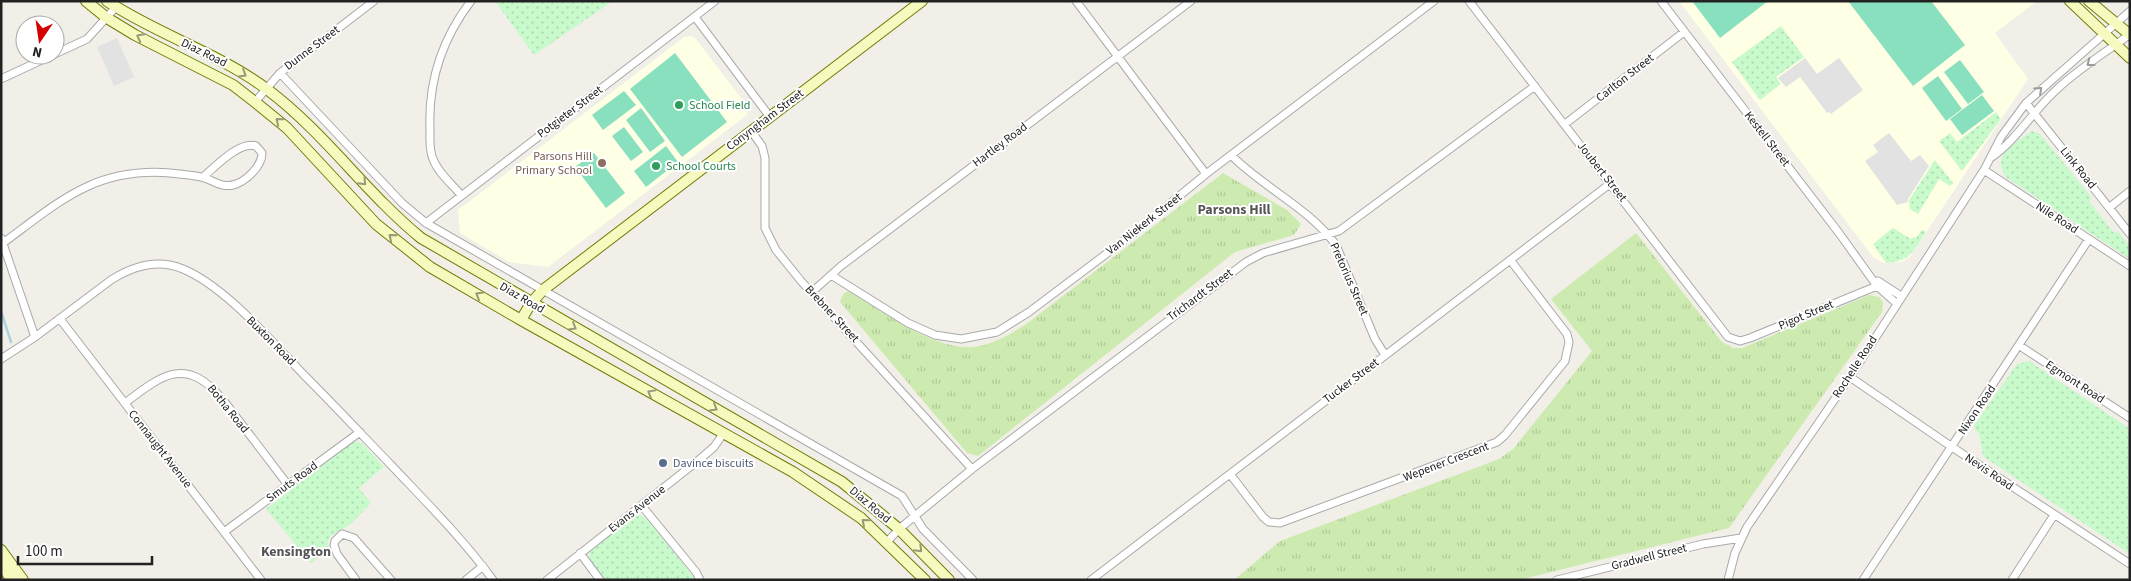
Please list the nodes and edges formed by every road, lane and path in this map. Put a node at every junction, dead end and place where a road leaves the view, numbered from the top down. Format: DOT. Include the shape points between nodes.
graph roads {
  1 [pos="86,1"];
  2 [pos="374,1"];
  3 [pos="471,1"];
  4 [pos="715,1"];
  5 [pos="922,1"];
  6 [pos="1076,1"];
  7 [pos="1191,1"];
  8 [pos="1434,1"];
  9 [pos="1470,1"];
  10 [pos="1661,1"];
  11 [pos="2070,1"];
  12 [pos="2089,1"];
  13 [pos="111,4"];
  14 [pos="2130,11"];
  15 [pos="695,17"];
  16 [pos="107,18"];
  17 [pos="2115,23"];
  18 [pos="1684,32"];
  19 [pos="2102,33"];
  20 [pos="2130,35"];
  21 [pos="2116,45"];
  22 [pos="1119,56"];
  23 [pos="2130,58"];
  24 [pos="280,72"];
  25 [pos="1,79"];
  26 [pos="1535,86"];
  27 [pos="266,88"];
  28 [pos="255,102"];
  29 [pos="2026,103"];
  30 [pos="2034,113"];
  31 [pos="770,117"];
  32 [pos="1564,124"];
  33 [pos="751,131"];
  34 [pos="1232,156"];
  35 [pos="1992,158"];
  36 [pos="1984,170"];
  37 [pos="1206,174"];
  38 [pos="203,177"];
  39 [pos="1611,183"];
  40 [pos="2130,191"];
  41 [pos="461,195"];
  42 [pos="2110,207"];
  43 [pos="426,223"];
  44 [pos="2130,234"];
  45 [pos="1329,235"];
  46 [pos="2089,239"];
  47 [pos="2,240"];
  48 [pos="1511,261"];
  49 [pos="2130,266"];
  50 [pos="832,274"];
  51 [pos="1879,284"];
  52 [pos="543,290"];
  53 [pos="812,292"];
  54 [pos="1900,296"];
  55 [pos="531,303"];
  56 [pos="1896,303"];
  57 [pos="60,319"];
  58 [pos="521,320"];
  59 [pos="35,337"];
  60 [pos="1736,341"];
  61 [pos="2020,346"];
  62 [pos="1386,355"];
  63 [pos="1,359"];
  64 [pos="1850,377"];
  65 [pos="124,403"];
  66 [pos="2130,418"];
  67 [pos="360,432"];
  68 [pos="723,434"];
  69 [pos="1952,447"];
  70 [pos="972,469"];
  71 [pos="1230,474"];
  72 [pos="288,485"];
  73 [pos="642,506"];
  74 [pos="2054,515"];
  75 [pos="914,516"];
  76 [pos="899,529"];
  77 [pos="224,532"];
  78 [pos="1741,538"];
  79 [pos="888,542"];
  80 [pos="1,550"];
  81 [pos="580,553"];
  82 [pos="2130,564"];
  83 [pos="1,565"];
  84 [pos="483,566"];
  85 [pos="12,580"];
  86 [pos="23,580"];
  87 [pos="261,580"];
  88 [pos="356,580"];
  89 [pos="391,580"];
  90 [pos="466,580"];
  91 [pos="493,580"];
  92 [pos="547,580"];
  93 [pos="600,580"];
  94 [pos="700,580"];
  95 [pos="926,580"];
  96 [pos="949,580"];
  97 [pos="973,580"];
  98 [pos="1091,580"];
  99 [pos="1557,580"];
  100 [pos="1728,580"];
  101 [pos="1863,580"];
  102 [pos="2012,580"];
  1 -- 16 [label="street, Diaz Road"];
  2 -- 24 [label="street, Dunne Street"];
  3 -- 41 [label="street" via="447,39 430,97 432,159"];
  4 -- 15 [label="street, Potgieter Street"];
  5 -- 31 [label="street, Conyngham Street"];
  6 -- 22 [label="street"];
  7 -- 22 [label="street, Hartley Road"];
  8 -- 34 [label="street, Van Niekerk Street"];
  9 -- 26 [label="street, Joubert Street"];
  10 -- 18 [label="street, Kestell Street"];
  11 -- 19 [label="street"];
  12 -- 17 [label="street"];
  13 -- 16 [label="street"];
  13 -- 27 [label="street, Diaz Road, one-way"];
  14 -- 17 [label="street, Rochelle Road"];
  15 -- 31 [label="street"];
  15 -- 41 [label="street, Potgieter Street"];
  16 -- 25 [label="street" via="78,44"];
  28 -- 16 [label="street, Diaz Road, one-way" via="233,84"];
  17 -- 19 [label="street, Rochelle Road"];
  17 -- 20 [label="street"];
  18 -- 32 [label="street, Carlton Street"];
  18 -- 51 [label="street, Kestell Street"];
  19 -- 21 [label="street"];
  29 -- 19 [label="street, Rochelle Road, one-way"];
  20 -- 21 [label="street, Rochelle Road"];
  21 -- 23 [label="street"];
  21 -- 30 [label="street, Rochelle Road, one-way" via="2072,76"];
  22 -- 37 [label="street"];
  22 -- 50 [label="street, Hartley Road"];
  24 -- 27 [label="street, Dunne Street"];
  24 -- 43 [label="street, Diaz Road" via="402,203"];
  26 -- 32 [label="street, Joubert Street"];
  26 -- 45 [label="street, Trichardt Street" via="1347,226"];
  27 -- 28 [label="street, Dunne Street"];
  27 -- 55 [label="street, Diaz Road, one-way" via="301,118 388,209 421,238"];
  58 -- 28 [label="street, Diaz Road, one-way" via="430,267 400,244 362,211 287,128"];
  29 -- 30 [label="street, Link Road"];
  29 -- 35 [label="street, Rochelle Road" via="2001,137"];
  30 -- 35 [label="street, Rochelle Road"];
  30 -- 42 [label="street, Link Road"];
  31 -- 33 [label="street, Conyngham Street"];
  32 -- 39 [label="street, Joubert Street"];
  33 -- 52 [label="street, Conyngham Street"];
  33 -- 53 [label="street, Brebner Street" via="762,146 764,158 764,228 790,269"];
  34 -- 37 [label="street, Van Niekerk Street"];
  34 -- 45 [label="street, Pretorius Street"];
  35 -- 36 [label="street, Rochelle Road"];
  36 -- 46 [label="street, Nile Road"];
  36 -- 54 [label="street, Rochelle Road"];
  37 -- 50 [label="street, Van Niekerk Street" via="1030,312 984,336 948,338 922,330"];
  38 -- 38 [label="street" via="217,184 237,184 258,166 262,153 256,146 247,144"];
  38 -- 47 [label="street" via="144,173 93,182"];
  39 -- 48 [label="street, Tucker Street"];
  39 -- 60 [label="street, Joubert Street" via="1725,335"];
  40 -- 42 [label="street"];
  41 -- 43 [label="street, Potgieter Street"];
  42 -- 44 [label="street, Link Road"];
  43 -- 52 [label="street, Diaz Road"];
  45 -- 62 [label="street, Pretorius Street" via="1375,340"];
  45 -- 70 [label="street, Trichardt Street" via="1246,262"];
  46 -- 49 [label="street, Nile Road"];
  46 -- 61 [label="street, Nixon Road"];
  47 -- 59 [label="street"];
  48 -- 62 [label="street, Tucker Street"];
  48 -- 71 [label="street, Wepener Crescent" via="1570,342 1565,361 1496,442 1280,523 1269,522 1263,517"];
  50 -- 53 [label="street, Hartley Road"];
  51 -- 54 [label="street, Kestell Street"];
  51 -- 56 [label="street, Kestell Street"];
  51 -- 60 [label="street, Pigot Street"];
  52 -- 55 [label="street, Conyngham Street"];
  52 -- 75 [label="street, Diaz Road" via="896,492 907,501"];
  53 -- 70 [label="street, Brebner Street"];
  54 -- 56 [label="street, Rochelle Road"];
  55 -- 58 [label="street, Conyngham Street"];
  55 -- 76 [label="street, Diaz Road, one-way" via="822,469"];
  56 -- 64 [label="street, Rochelle Road"];
  57 -- 59 [label="street, Buxton Road"];
  57 -- 65 [label="street, Connaught Avenue"];
  57 -- 67 [label="street, Buxton Road" via="132,268 163,264 181,268 204,280 239,309"];
  68 -- 58 [label="street, Diaz Road, one-way"];
  59 -- 63 [label="street, Buxton Road"];
  61 -- 66 [label="street, Egmont Road"];
  61 -- 69 [label="street, Nixon Road"];
  62 -- 71 [label="street, Tucker Street"];
  64 -- 69 [label="street, Nevis Road"];
  64 -- 78 [label="street, Rochelle Road"];
  65 -- 72 [label="street, Botha Road" via="164,376 183,373 200,378 219,395"];
  65 -- 77 [label="street, Connaught Avenue"];
  67 -- 72 [label="street, Smuts Road"];
  67 -- 84 [label="street, Buxton Road"];
  68 -- 73 [label="street, Evans Avenue" via="714,447"];
  79 -- 68 [label="street, Diaz Road, one-way" via="833,498"];
  69 -- 74 [label="street, Nevis Road"];
  69 -- 101 [label="street, Nixon Road"];
  70 -- 75 [label="street, Trichardt Street"];
  71 -- 98 [label="street, Tucker Street"];
  72 -- 77 [label="street, Smuts Road"];
  73 -- 81 [label="street, Evans Avenue"];
  73 -- 94 [label="street"];
  74 -- 82 [label="street, Nevis Road"];
  74 -- 102 [label="street"];
  75 -- 76 [label="street, Trichardt Street"];
  75 -- 97 [label="street, Diaz Road"];
  76 -- 79 [label="street, Trichardt Street"];
  76 -- 96 [label="street, Diaz Road, one-way"];
  77 -- 87 [label="street, Connaught Avenue"];
  78 -- 99 [label="street, Gradwell Street" via="1702,544"];
  78 -- 100 [label="street, Rochelle Road"];
  79 -- 95 [label="street, Diaz Road"];
  80 -- 86 [label="street"];
  81 -- 92 [label="street, Evans Avenue"];
  81 -- 93 [label="street"];
  83 -- 85 [label="street"];
  84 -- 90 [label="street"];
  84 -- 91 [label="street, Buxton Road"];
  88 -- 89 [label="street" via="334,549 335,541 342,534 354,538"];
}
